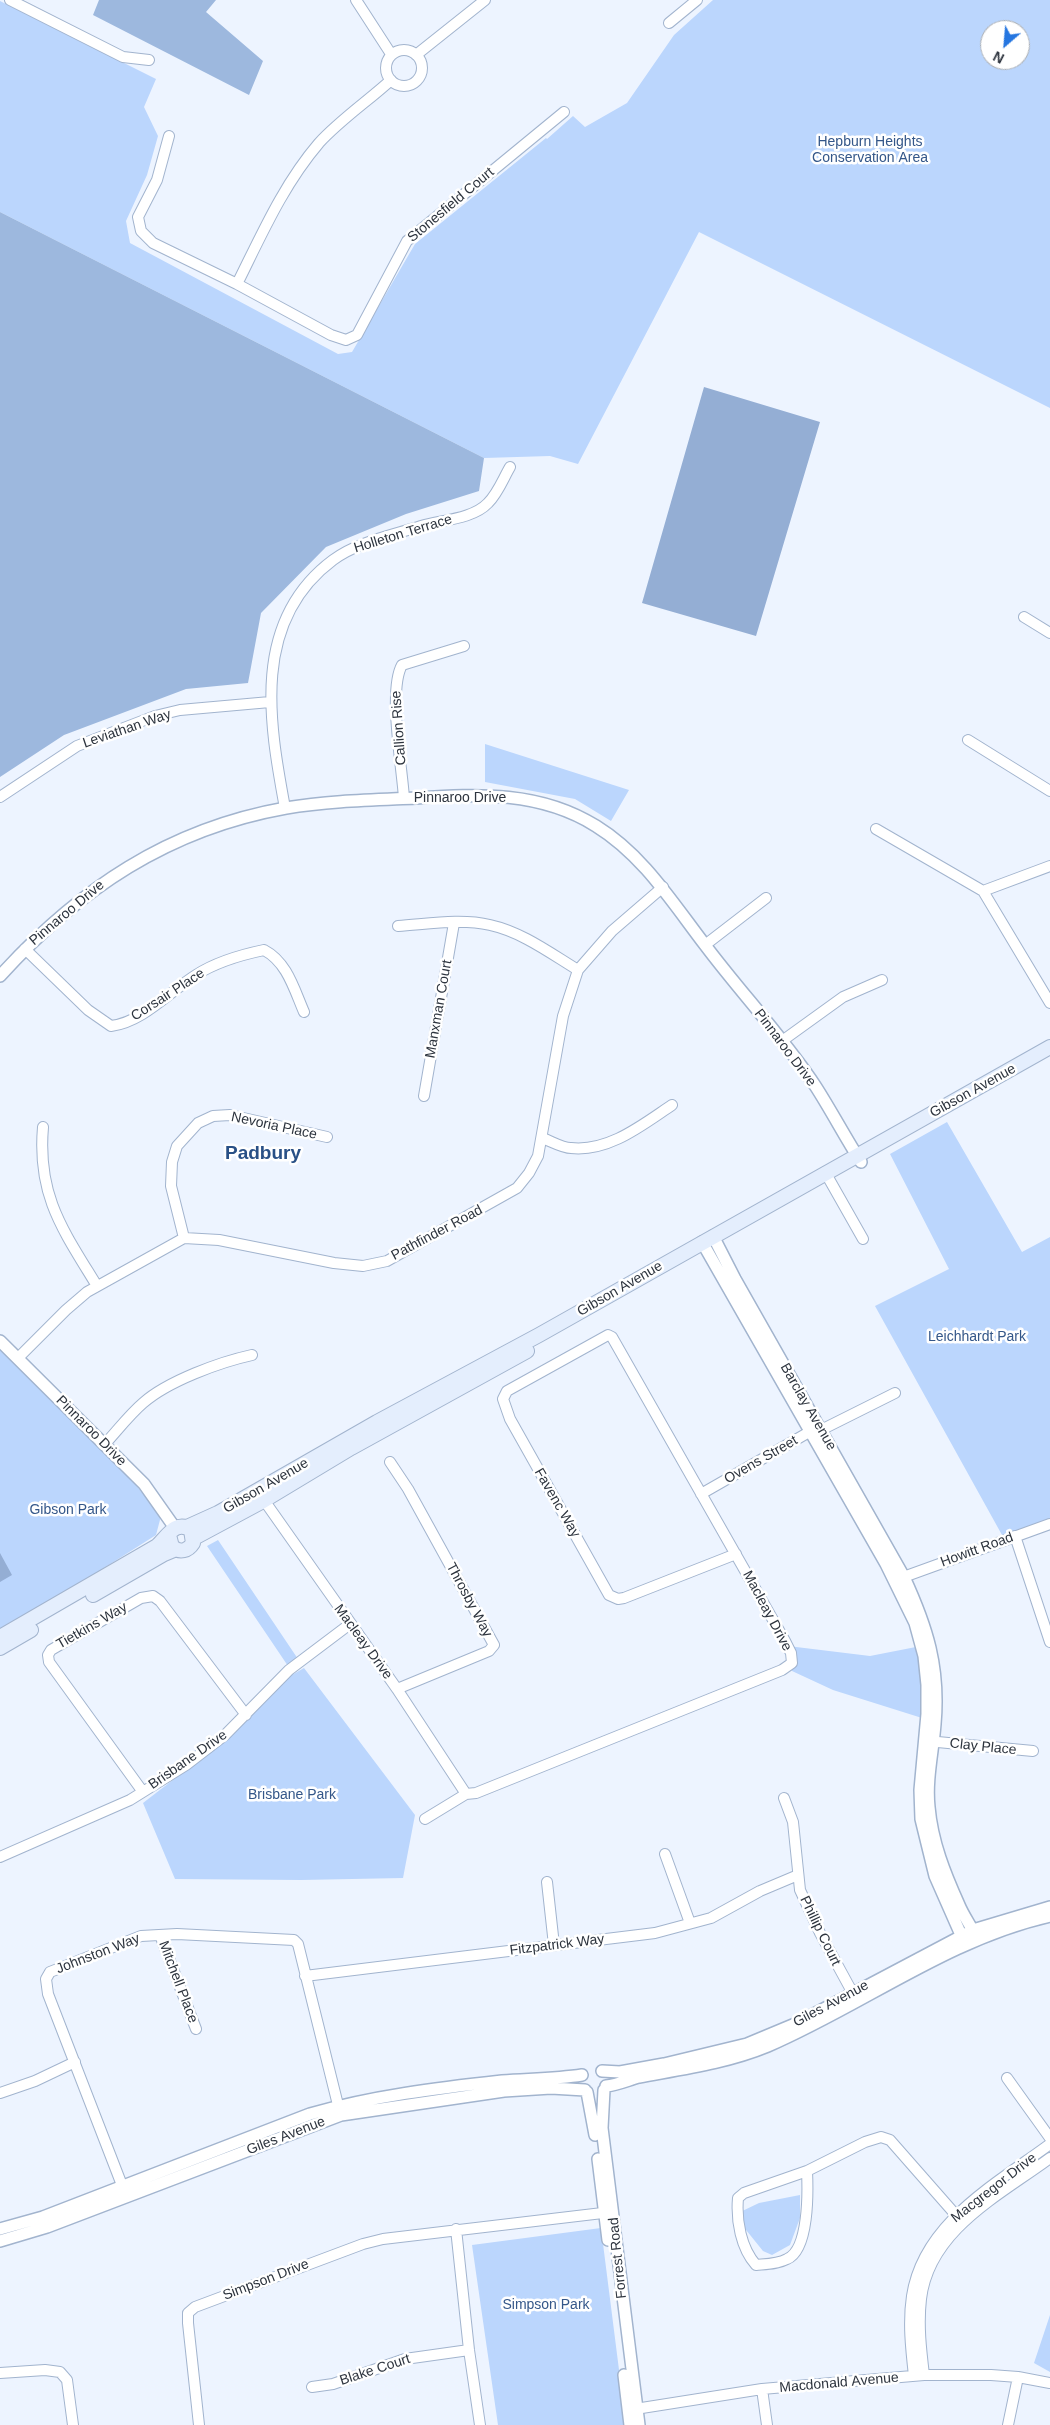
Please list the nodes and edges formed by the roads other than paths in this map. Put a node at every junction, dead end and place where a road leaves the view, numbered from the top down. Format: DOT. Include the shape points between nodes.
graph roads {
  1 [pos="10,0"];
  2 [pos="356,0"];
  3 [pos="485,0"];
  4 [pos="697,0"];
  5 [pos="669,23"];
  6 [pos="391,54"];
  7 [pos="416,55"];
  8 [pos="149,60"];
  9 [pos="391,80"];
  10 [pos="564,112"];
  11 [pos="169,136"];
  12 [pos="237,284"];
  13 [pos="510,467"];
  14 [pos="1024,617"];
  15 [pos="1050,634"];
  16 [pos="464,646"];
  17 [pos="270,702"];
  18 [pos="968,740"];
  19 [pos="1050,791"];
  20 [pos="0,797"];
  21 [pos="404,798"];
  22 [pos="285,808"];
  23 [pos="876,830"];
  24 [pos="1050,866"];
  25 [pos="662,887"];
  26 [pos="982,891"];
  27 [pos="766,898"];
  28 [pos="454,922"];
  29 [pos="398,926"];
  30 [pos="704,945"];
  31 [pos="24,949"];
  32 [pos="578,970"];
  33 [pos="0,976"];
  34 [pos="882,980"];
  35 [pos="1050,1003"];
  36 [pos="304,1012"];
  37 [pos="782,1041"];
  38 [pos="1050,1047"];
  39 [pos="1050,1055"];
  40 [pos="424,1096"];
  41 [pos="672,1105"];
  42 [pos="43,1127"];
  43 [pos="327,1137"];
  44 [pos="542,1138"];
  45 [pos="859,1159"];
  46 [pos="827,1176"];
  47 [pos="184,1238"];
  48 [pos="863,1238"];
  49 [pos="710,1243"];
  50 [pos="97,1286"];
  51 [pos="608,1335"];
  52 [pos="0,1341"];
  53 [pos="252,1354"];
  54 [pos="18,1358"];
  55 [pos="895,1393"];
  56 [pos="816,1431"];
  57 [pos="104,1445"];
  58 [pos="390,1462"];
  59 [pos="701,1494"];
  60 [pos="261,1496"];
  61 [pos="1050,1524"];
  62 [pos="181,1532"];
  63 [pos="1015,1536"];
  64 [pos="176,1549"];
  65 [pos="736,1554"];
  66 [pos="899,1579"];
  67 [pos="350,1624"];
  68 [pos="0,1637"];
  69 [pos="1050,1642"];
  70 [pos="0,1648"];
  71 [pos="397,1690"];
  72 [pos="246,1715"];
  73 [pos="929,1741"];
  74 [pos="1032,1751"];
  75 [pos="144,1792"];
  76 [pos="466,1794"];
  77 [pos="784,1798"];
  78 [pos="426,1819"];
  79 [pos="665,1854"];
  80 [pos="0,1856"];
  81 [pos="798,1875"];
  82 [pos="547,1882"];
  83 [pos="1050,1907"];
  84 [pos="1050,1916"];
  85 [pos="690,1923"];
  86 [pos="160,1934"];
  87 [pos="975,1934"];
  88 [pos="963,1940"];
  89 [pos="554,1945"];
  90 [pos="305,1976"];
  91 [pos="854,1997"];
  92 [pos="196,2029"];
  93 [pos="75,2062"];
  94 [pos="602,2071"];
  95 [pos="582,2075"];
  96 [pos="1006,2078"];
  97 [pos="605,2088"];
  98 [pos="586,2091"];
  99 [pos="0,2093"];
  100 [pos="340,2111"];
  101 [pos="1050,2138"];
  102 [pos="1050,2144"];
  103 [pos="1050,2158"];
  104 [pos="807,2171"];
  105 [pos="124,2192"];
  106 [pos="608,2212"];
  107 [pos="959,2218"];
  108 [pos="0,2229"];
  109 [pos="456,2229"];
  110 [pos="0,2241"];
  111 [pos="469,2350"];
  112 [pos="0,2373"];
  113 [pos="919,2376"];
  114 [pos="1018,2377"];
  115 [pos="1050,2383"];
  116 [pos="312,2387"];
  117 [pos="762,2389"];
  118 [pos="632,2410"];
  119 [pos="73,2425"];
  120 [pos="199,2425"];
  121 [pos="480,2425"];
  122 [pos="630,2425"];
  123 [pos="639,2425"];
  124 [pos="766,2425"];
  125 [pos="1008,2425"];
  1 -- 8 [label="street" via="123,57"];
  2 -- 6 [label="street"];
  3 -- 7 [label="street"];
  4 -- 5 [label="street"];
  6 -- 7 [label="street" via="403,50"];
  6 -- 9 [label="street" via="386,69"];
  7 -- 9 [label="street" via="422,66 418,78 402,86"];
  9 -- 12 [label="street" via="321,142 300,167 276,205"];
  10 -- 12 [label="street, Stonesfield Court" via="407,241 356,335 346,340 331,335"];
  11 -- 12 [label="street, Stonesfield Court" via="157,180 138,217 141,231 153,243"];
  13 -- 17 [label="street, Holleton Terrace" via="488,503 477,512 351,550 322,570 296,600 285,620 273,662"];
  14 -- 15 [label="street"];
  16 -- 21 [label="street, Callion Rise" via="402,665 397,674"];
  17 -- 20 [label="street, Leviathan Way" via="180,710 155,716 77,746"];
  17 -- 22 [label="street, Holleton Terrace"];
  18 -- 19 [label="street"];
  21 -- 22 [label="street, Pinnaroo Drive"];
  21 -- 25 [label="street, Pinnaroo Drive" via="497,795 556,806 595,825 624,846"];
  22 -- 31 [label="street, Pinnaroo Drive" via="198,834 119,871 94,888"];
  23 -- 26 [label="street"];
  24 -- 26 [label="street"];
  25 -- 30 [label="street, Pinnaroo Drive"];
  25 -- 32 [label="street, Pathfinder Road" via="612,931"];
  26 -- 35 [label="street"];
  27 -- 30 [label="street"];
  28 -- 29 [label="street"];
  28 -- 32 [label="street" via="481,923 510,931"];
  28 -- 40 [label="street, Manxman Court"];
  30 -- 37 [label="street, Pinnaroo Drive"];
  31 -- 33 [label="street, Pinnaroo Drive"];
  31 -- 36 [label="street, Corsair Place" via="88,1010 111,1026 122,1025 137,1017 216,964 264,950 282,964"];
  32 -- 44 [label="street, Pathfinder Road" via="561,1025"];
  34 -- 37 [label="street" via="843,997"];
  37 -- 45 [label="street, Pinnaroo Drive" via="815,1086"];
  38 -- 45 [label="main road, Gibson Avenue"];
  39 -- 45 [label="main road, Gibson Avenue" via="981,1097"];
  41 -- 44 [label="street" via="609,1143 570,1148"];
  42 -- 50 [label="street" via="42,1170 56,1219"];
  43 -- 47 [label="street, Nevoria Place" via="230,1115 213,1116 198,1123 177,1146 172,1162 171,1186"];
  44 -- 47 [label="street, Pathfinder Road" via="538,1156 517,1188 386,1261 363,1266 334,1263 219,1240"];
  45 -- 46 [label="main road, Gibson Avenue"];
  46 -- 48 [label="street"];
  46 -- 49 [label="main road, Gibson Avenue"];
  47 -- 50 [label="street"];
  49 -- 56 [label="street, Barclay Avenue" via="735,1280"];
  49 -- 60 [label="main road, Gibson Avenue" via="377,1422"];
  50 -- 54 [label="street" via="66,1310"];
  51 -- 59 [label="street, Macleay Drive"];
  51 -- 65 [label="street, Favenc Way" via="507,1392 502,1399 510,1419 609,1595 624,1598"];
  52 -- 54 [label="street, Pinnaroo Drive"];
  53 -- 57 [label="street" via="186,1378 156,1394 144,1402"];
  54 -- 57 [label="street, Pinnaroo Drive"];
  55 -- 56 [label="street, Ovens Street"];
  56 -- 59 [label="street, Ovens Street"];
  56 -- 66 [label="street, Barclay Avenue"];
  57 -- 62 [label="street, Pinnaroo Drive" via="144,1484"];
  58 -- 71 [label="street, Throsby Way" via="408,1488 494,1645 489,1651"];
  59 -- 65 [label="street, Macleay Drive"];
  60 -- 62 [label="main road, Gibson Avenue"];
  60 -- 67 [label="street, Macleay Drive"];
  61 -- 63 [label="street, Howitt Road"];
  62 -- 64 [label="main road" via="170,1543"];
  62 -- 64 [label="main road" via="188,1549"];
  62 -- 68 [label="main road, Gibson Avenue"];
  63 -- 66 [label="street, Howitt Road"];
  63 -- 69 [label="street"];
  64 -- 70 [label="main road"];
  65 -- 76 [label="street, Macleay Drive" via="785,1641 792,1663 782,1670 584,1750 476,1793"];
  66 -- 73 [label="street, Barclay Avenue" via="920,1614 932,1651 937,1687"];
  67 -- 71 [label="street, Macleay Drive"];
  67 -- 72 [label="street, Brisbane Drive" via="289,1670"];
  71 -- 76 [label="street, Macleay Drive"];
  72 -- 75 [label="street, Brisbane Drive" via="210,1747"];
  72 -- 75 [label="street, Tietkins Way" via="153,1596 141,1598 51,1650 49,1662"];
  73 -- 74 [label="street, Clay Place"];
  73 -- 87 [label="street, Barclay Avenue" via="928,1796 934,1839 960,1907"];
  73 -- 88 [label="street, Barclay Avenue" via="920,1790 921,1819 935,1876"];
  75 -- 80 [label="street, Brisbane Drive"];
  76 -- 78 [label="street, Macleay Drive"];
  77 -- 81 [label="street, Phillip Court" via="793,1822"];
  79 -- 85 [label="street"];
  81 -- 85 [label="street, Fitzpatrick Way" via="711,1918"];
  81 -- 91 [label="street, Phillip Court" via="808,1909"];
  82 -- 89 [label="street"];
  83 -- 87 [label="street, Giles Avenue"];
  84 -- 87 [label="street, Giles Avenue"];
  85 -- 89 [label="street, Fitzpatrick Way" via="655,1933"];
  86 -- 90 [label="street, Johnston Way" via="294,1940 298,1944"];
  86 -- 92 [label="street, Mitchell Place"];
  86 -- 93 [label="street, Johnston Way" via="141,1936 50,1972 48,1994"];
  87 -- 88 [label="street, Giles Avenue"];
  88 -- 91 [label="street, Giles Avenue"];
  89 -- 90 [label="street, Fitzpatrick Way"];
  90 -- 100 [label="street, Johnston Way"];
  91 -- 94 [label="street, Giles Avenue" via="738,2046 664,2064 620,2072"];
  91 -- 97 [label="street, Giles Avenue" via="791,2035 747,2053 698,2068 638,2077"];
  93 -- 99 [label="street"];
  93 -- 105 [label="street, Johnston Way"];
  94 -- 95 [label="street" via="590,2068"];
  94 -- 97 [label="street" via="607,2078"];
  95 -- 98 [label="street" via="581,2084"];
  95 -- 100 [label="street, Giles Avenue" via="475,2084"];
  96 -- 101 [label="street"];
  97 -- 98 [label="street" via="595,2094"];
  97 -- 106 [label="street, Forrest Road" via="601,2120"];
  98 -- 100 [label="street, Giles Avenue" via="541,2088 504,2091"];
  98 -- 106 [label="street, Forrest Road"];
  100 -- 105 [label="street, Giles Avenue"];
  102 -- 107 [label="street, Macgregor Drive"];
  103 -- 107 [label="street, Macgregor Drive"];
  104 -- 104 [label="street" via="808,2195 798,2251 789,2259 756,2265 749,2257 741,2236 738,2198"];
  104 -- 107 [label="street" via="881,2137 890,2140"];
  105 -- 108 [label="street, Giles Avenue"];
  105 -- 110 [label="street, Giles Avenue" via="47,2227"];
  106 -- 109 [label="street, Simpson Drive"];
  106 -- 118 [label="street, Forrest Road"];
  107 -- 113 [label="street, Macgregor Drive" via="923,2285"];
  109 -- 111 [label="street"];
  109 -- 120 [label="street, Simpson Drive" via="363,2244 195,2307 188,2313 188,2323"];
  111 -- 116 [label="street, Blake Court" via="404,2359 333,2384"];
  111 -- 121 [label="street"];
  112 -- 119 [label="street" via="60,2372 67,2380"];
  113 -- 114 [label="street, Macdonald Avenue"];
  113 -- 117 [label="street, Macdonald Avenue"];
  114 -- 115 [label="street, Macdonald Avenue"];
  114 -- 125 [label="street"];
  117 -- 118 [label="street, Macdonald Avenue"];
  117 -- 124 [label="street"];
  118 -- 122 [label="street, Forrest Road"];
  118 -- 123 [label="street, Forrest Road"];
}
